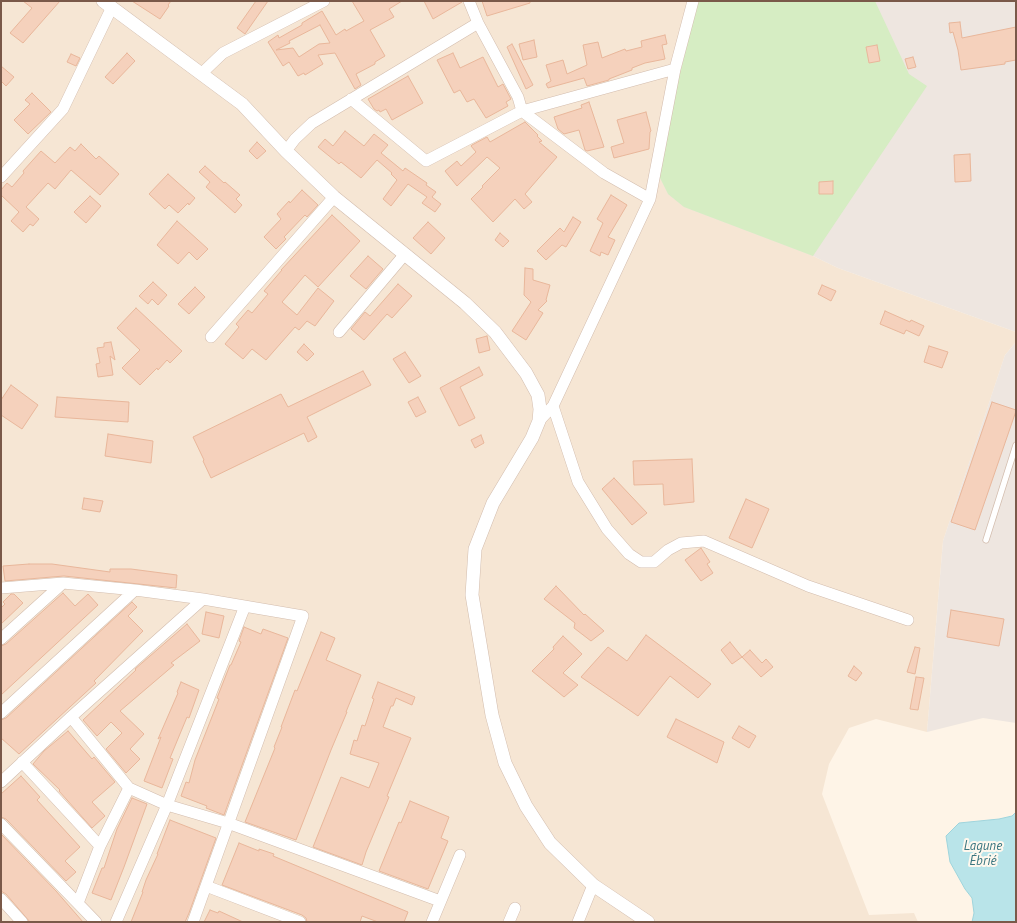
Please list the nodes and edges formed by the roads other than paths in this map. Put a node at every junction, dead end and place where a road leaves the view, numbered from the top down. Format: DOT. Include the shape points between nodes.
graph roads {
  1 [pos="324,1"];
  2 [pos="469,1"];
  3 [pos="692,1"];
  4 [pos="107,4"];
  5 [pos="478,23"];
  6 [pos="675,69"];
  7 [pos="201,74"];
  8 [pos="351,98"];
  9 [pos="522,111"];
  10 [pos="286,151"];
  11 [pos="1,177"];
  12 [pos="334,198"];
  13 [pos="650,199"];
  14 [pos="405,254"];
  15 [pos="339,332"];
  16 [pos="211,337"];
  17 [pos="553,406"];
  18 [pos="539,421"];
  19 [pos="1016,445"];
  20 [pos="986,540"];
  21 [pos="62,583"];
  22 [pos="1,588"];
  23 [pos="135,590"];
  24 [pos="203,599"];
  25 [pos="245,606"];
  26 [pos="908,620"];
  27 [pos="1,639"];
  28 [pos="1,713"];
  29 [pos="71,717"];
  30 [pos="22,762"];
  31 [pos="1,782"];
  32 [pos="129,788"];
  33 [pos="167,805"];
  34 [pos="228,823"];
  35 [pos="1,824"];
  36 [pos="100,846"];
  37 [pos="460,855"];
  38 [pos="593,885"];
  39 [pos="206,886"];
  40 [pos="1,899"];
  41 [pos="440,901"];
  42 [pos="78,903"];
  43 [pos="515,908"];
  44 [pos="22,922"];
  45 [pos="96,922"];
  46 [pos="116,922"];
  47 [pos="193,922"];
  48 [pos="300,922"];
  49 [pos="432,922"];
  50 [pos="509,922"];
  51 [pos="578,922"];
  52 [pos="648,922"];
  1 -- 7 [label="street" via="223,53"];
  2 -- 5 [label="street"];
  3 -- 6 [label="street"];
  4 -- 7 [label="street"];
  4 -- 11 [label="street" via="64,109"];
  5 -- 8 [label="street"];
  5 -- 9 [label="street" via="518,97"];
  6 -- 9 [label="street"];
  6 -- 13 [label="street"];
  7 -- 10 [label="street" via="242,104"];
  8 -- 9 [label="street" via="426,161"];
  8 -- 10 [label="street" via="312,123"];
  9 -- 13 [label="street" via="604,173"];
  10 -- 12 [label="street"];
  12 -- 14 [label="street"];
  12 -- 16 [label="street"];
  13 -- 17 [label="street"];
  14 -- 15 [label="street"];
  14 -- 18 [label="street" via="465,303 494,332 526,373 538,395"];
  17 -- 18 [label="street"];
  17 -- 26 [label="street" via="578,482 607,530 629,554 641,562 654,562 681,542 704,541 808,586"];
  18 -- 38 [label="street" via="529,443 493,503 475,549 472,595 492,715 504,763 526,806 550,843"];
  19 -- 20 [label="lane"];
  21 -- 22 [label="street"];
  21 -- 23 [label="street"];
  21 -- 27 [label="street"];
  23 -- 24 [label="street"];
  23 -- 28 [label="street"];
  24 -- 25 [label="street"];
  24 -- 29 [label="street"];
  25 -- 33 [label="street"];
  25 -- 34 [label="street" via="303,616"];
  29 -- 30 [label="street"];
  29 -- 32 [label="street"];
  30 -- 31 [label="street"];
  30 -- 36 [label="street"];
  32 -- 33 [label="street"];
  32 -- 36 [label="street"];
  33 -- 34 [label="street"];
  33 -- 46 [label="street"];
  34 -- 39 [label="street"];
  34 -- 41 [label="street"];
  35 -- 42 [label="street"];
  36 -- 42 [label="street"];
  37 -- 41 [label="street"];
  38 -- 51 [label="street"];
  38 -- 52 [label="street"];
  39 -- 47 [label="street"];
  39 -- 48 [label="street"];
  40 -- 44 [label="street"];
  41 -- 49 [label="street"];
  42 -- 45 [label="street"];
  43 -- 50 [label="street"];
}
